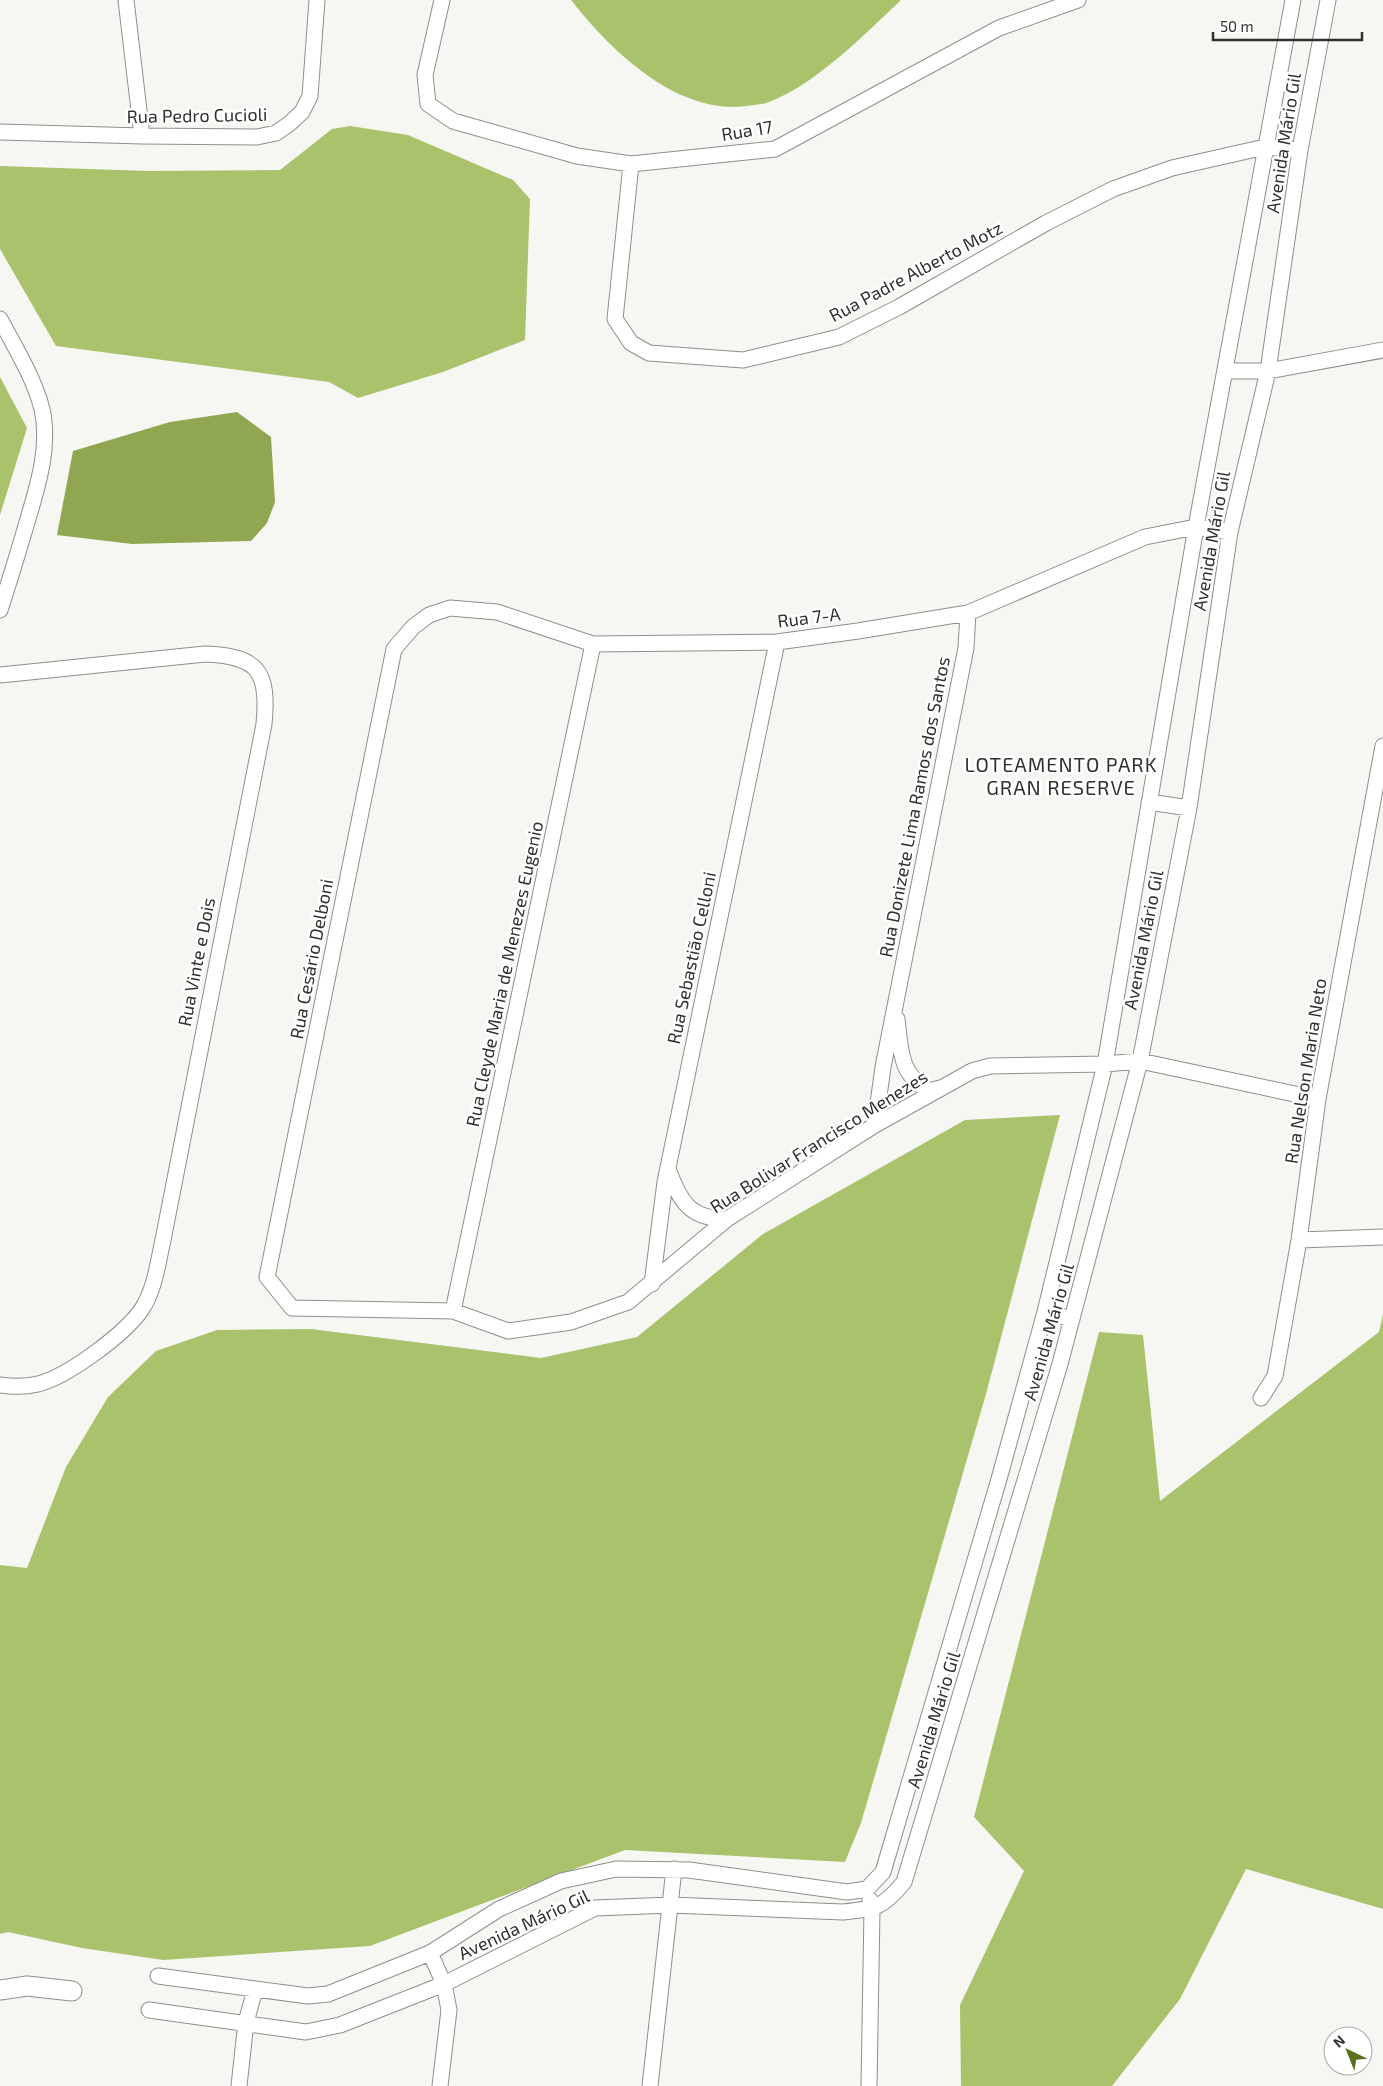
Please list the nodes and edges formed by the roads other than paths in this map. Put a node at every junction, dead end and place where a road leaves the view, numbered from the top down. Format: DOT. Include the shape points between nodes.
graph roads {
  1 [pos="126,0"];
  2 [pos="317,0"];
  3 [pos="442,0"];
  4 [pos="1078,0"];
  5 [pos="1293,0"];
  6 [pos="1328,0"];
  7 [pos="0,132"];
  8 [pos="142,136"];
  9 [pos="1265,148"];
  10 [pos="1300,150"];
  11 [pos="631,164"];
  12 [pos="0,319"];
  13 [pos="1383,350"];
  14 [pos="1226,371"];
  15 [pos="1268,371"];
  16 [pos="1196,527"];
  17 [pos="1230,532"];
  18 [pos="0,610"];
  19 [pos="968,613"];
  20 [pos="777,642"];
  21 [pos="593,644"];
  22 [pos="394,648"];
  23 [pos="0,675"];
  24 [pos="1383,746"];
  25 [pos="1149,802"];
  26 [pos="1189,808"];
  27 [pos="895,1008"];
  28 [pos="1140,1061"];
  29 [pos="1105,1064"];
  30 [pos="944,1087"];
  31 [pos="1318,1099"];
  32 [pos="875,1126"];
  33 [pos="668,1168"];
  34 [pos="727,1219"];
  35 [pos="1383,1236"];
  36 [pos="1299,1240"];
  37 [pos="267,1277"];
  38 [pos="652,1284"];
  39 [pos="453,1311"];
  40 [pos="1045,1312"];
  41 [pos="1072,1319"];
  42 [pos="0,1385"];
  43 [pos="1261,1398"];
  44 [pos="975,1562"];
  45 [pos="998,1568"];
  46 [pos="923,1738"];
  47 [pos="946,1744"];
  48 [pos="674,1869"];
  49 [pos="867,1889"];
  50 [pos="671,1905"];
  51 [pos="872,1910"];
  52 [pos="430,1953"];
  53 [pos="158,1976"];
  54 [pos="444,1984"];
  55 [pos="0,1990"];
  56 [pos="255,1990"];
  57 [pos="72,1991"];
  58 [pos="149,2010"];
  59 [pos="246,2022"];
  60 [pos="239,2086"];
  61 [pos="440,2086"];
  62 [pos="650,2086"];
  63 [pos="869,2086"];
  1 -- 8 [label="street"];
  2 -- 8 [label="street, Rua Pedro Cucioli" via="310,96 302,112 289,124 276,133 257,136"];
  3 -- 11 [label="street, Rua 17" via="425,75 428,104 453,121 577,156"];
  4 -- 11 [label="street, Rua 17" via="999,28 775,149"];
  5 -- 9 [label="street, Avenida Mário Gil"];
  6 -- 10 [label="street, Avenida Mário Gil"];
  7 -- 8 [label="street, Rua Pedro Cucioli"];
  9 -- 10 [label="street, Rua Padre Alberto Motz"];
  9 -- 11 [label="street, Rua Padre Alberto Motz" via="1172,168 1113,189 839,337 743,360 649,354 631,343 615,319"];
  9 -- 14 [label="street, Avenida Mário Gil"];
  10 -- 15 [label="street, Avenida Mário Gil"];
  12 -- 18 [label="street" via="42,409 45,436 33,504"];
  13 -- 15 [label="street"];
  14 -- 15 [label="street"];
  14 -- 16 [label="street, Avenida Mário Gil"];
  15 -- 17 [label="street, Avenida Mário Gil"];
  16 -- 17 [label="street, Rua 7-A"];
  16 -- 19 [label="street, Rua 7-A" via="1144,536"];
  16 -- 25 [label="street, Avenida Mário Gil"];
  17 -- 26 [label="street, Avenida Mário Gil"];
  19 -- 20 [label="street, Rua 7-A"];
  19 -- 27 [label="street, Rua Donizete Lima Ramos dos Santos" via="966,648"];
  20 -- 21 [label="street, Rua 7-A"];
  20 -- 33 [label="street, Rua Sebastião Celloni"];
  21 -- 22 [label="street, Rua 7-A" via="497,612 450,608 428,614"];
  21 -- 39 [label="street, Rua Cleyde Maria de Menezes Eugenio"];
  22 -- 37 [label="street, Rua Cesário Delboni"];
  23 -- 42 [label="street, Rua Vinte e Dois" via="205,654 229,655 247,662 260,676 266,702 150,1294 130,1322 92,1354 60,1375 40,1384 22,1387"];
  24 -- 31 [label="street, Rua Nelson Maria Neto"];
  25 -- 26 [label="street"];
  25 -- 29 [label="street, Avenida Mário Gil"];
  26 -- 28 [label="street, Avenida Mário Gil"];
  27 -- 30 [label="street" via="907,1072 917,1084 930,1090"];
  27 -- 32 [label="street, Rua Donizete Lima Ramos dos Santos"];
  28 -- 29 [label="street, Rua Bolivar Francisco Menezes"];
  28 -- 31 [label="street, Rua Bolivar Francisco Menezes"];
  28 -- 41 [label="street, Avenida Mário Gil"];
  29 -- 30 [label="street, Rua Bolivar Francisco Menezes" via="990,1066 972,1070"];
  29 -- 40 [label="street, Avenida Mário Gil"];
  30 -- 32 [label="street, Rua Bolivar Francisco Menezes"];
  31 -- 36 [label="street, Rua Nelson Maria Neto"];
  32 -- 34 [label="street, Rua Bolivar Francisco Menezes"];
  33 -- 34 [label="street" via="676,1193 685,1205 711,1219"];
  33 -- 38 [label="street, Rua Sebastião Celloni"];
  34 -- 38 [label="street, Rua Bolivar Francisco Menezes"];
  35 -- 36 [label="street"];
  36 -- 43 [label="street, Rua Nelson Maria Neto" via="1275,1376"];
  37 -- 39 [label="street, Rua Bolivar Francisco Menezes" via="292,1308"];
  38 -- 39 [label="street, Rua Bolivar Francisco Menezes" via="628,1302 571,1322 508,1331"];
  40 -- 41 [label="street"];
  40 -- 44 [label="street, Avenida Mário Gil"];
  41 -- 45 [label="street, Avenida Mário Gil"];
  44 -- 45 [label="street"];
  44 -- 46 [label="street, Avenida Mário Gil"];
  45 -- 47 [label="street, Avenida Mário Gil"];
  46 -- 47 [label="street"];
  46 -- 49 [label="street, Avenida Mário Gil" via="884,1872"];
  47 -- 51 [label="street, Avenida Mário Gil" via="904,1882 892,1897"];
  48 -- 49 [label="street, Avenida Mário Gil" via="847,1892"];
  48 -- 50 [label="street"];
  48 -- 52 [label="street, Avenida Mário Gil" via="616,1869 561,1881 499,1909"];
  49 -- 51 [label="street"];
  50 -- 51 [label="street, Avenida Mário Gil" via="843,1912"];
  50 -- 54 [label="street, Avenida Mário Gil" via="594,1908"];
  50 -- 62 [label="street"];
  51 -- 63 [label="street"];
  52 -- 54 [label="street"];
  52 -- 56 [label="street, Avenida Mário Gil" via="328,1994 308,1996"];
  53 -- 56 [label="street, Avenida Mário Gil"];
  54 -- 59 [label="street, Avenida Mário Gil" via="323,2029 306,2032"];
  54 -- 61 [label="street" via="448,2010"];
  55 -- 57 [label="street" via="26,1986"];
  56 -- 59 [label="street"];
  58 -- 59 [label="street, Avenida Mário Gil"];
  59 -- 60 [label="street"];
}
